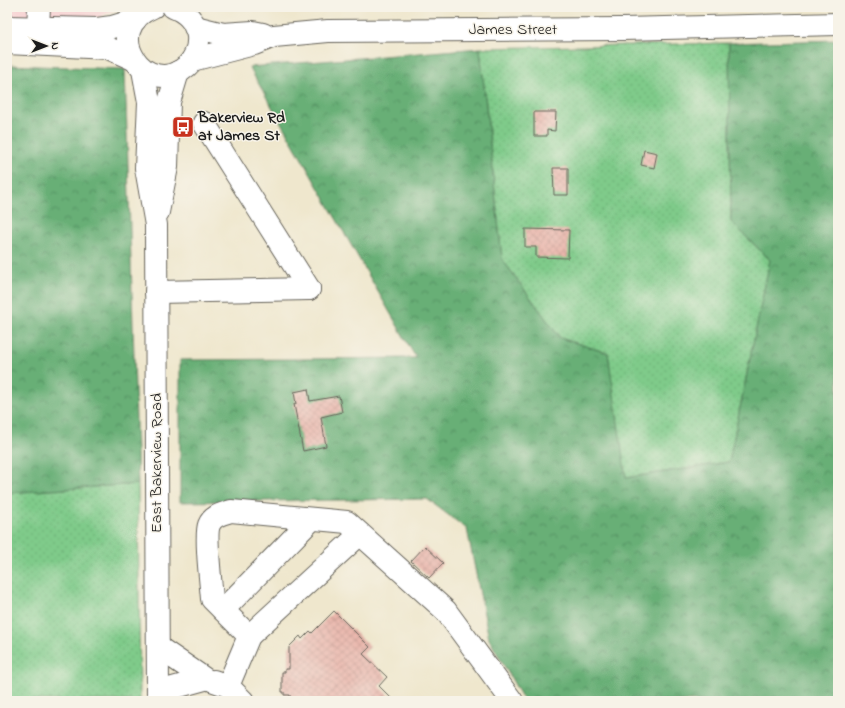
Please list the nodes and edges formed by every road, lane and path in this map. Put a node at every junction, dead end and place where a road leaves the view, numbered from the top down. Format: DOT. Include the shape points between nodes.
graph roads {
  1 [pos="177,8"];
  2 [pos="145,11"];
  3 [pos="38,18"];
  4 [pos="838,24"];
  5 [pos="195,27"];
  6 [pos="7,28"];
  7 [pos="274,36"];
  8 [pos="7,43"];
  9 [pos="51,45"];
  10 [pos="138,64"];
  11 [pos="185,66"];
  12 [pos="204,123"];
  13 [pos="156,225"];
  14 [pos="156,292"];
  15 [pos="312,519"];
  16 [pos="360,534"];
  17 [pos="223,610"];
  18 [pos="249,636"];
  19 [pos="158,647"];
  20 [pos="205,679"];
  21 [pos="235,693"];
  22 [pos="158,697"];
  23 [pos="512,701"];
  1 -- 5 [label="main road" via="187,15"];
  2 -- 3 [label="main road" via="112,27 98,29"];
  2 -- 10 [label="main road, East Bakerview Road" via="131,27 128,36 128,43"];
  3 -- 6 [label="main road"];
  3 -- 9 [label="main road"];
  4 -- 7 [label="main road, James Street" via="623,29 328,31"];
  5 -- 7 [label="main road" via="223,34 252,32"];
  5 -- 11 [label="main road, East Bakerview Road" via="198,45"];
  7 -- 11 [label="main road, James Street"];
  8 -- 9 [label="main road"];
  9 -- 10 [label="main road" via="108,48"];
  10 -- 11 [label="main road, James Street" via="158,75 171,75"];
  10 -- 13 [label="main road, East Bakerview Road" via="149,102 146,168"];
  11 -- 13 [label="main road, East Bakerview Road" via="169,102 167,167"];
  12 -- 14 [label="main road" via="309,289"];
  13 -- 14 [label="main road, East Bakerview Road"];
  14 -- 19 [label="main road, East Bakerview Road"];
  15 -- 16 [label="main road" via="347,522"];
  15 -- 17 [label="main road"];
  15 -- 17 [label="main road" via="232,511 217,515 209,525 208,539 212,600"];
  16 -- 18 [label="main road"];
  16 -- 23 [label="main road" via="446,610"];
  17 -- 18 [label="main road"];
  18 -- 21 [label="main road"];
  19 -- 20 [label="main road"];
  19 -- 22 [label="main road, East Bakerview Road"];
  20 -- 21 [label="main road"];
  20 -- 22 [label="main road"];
}
